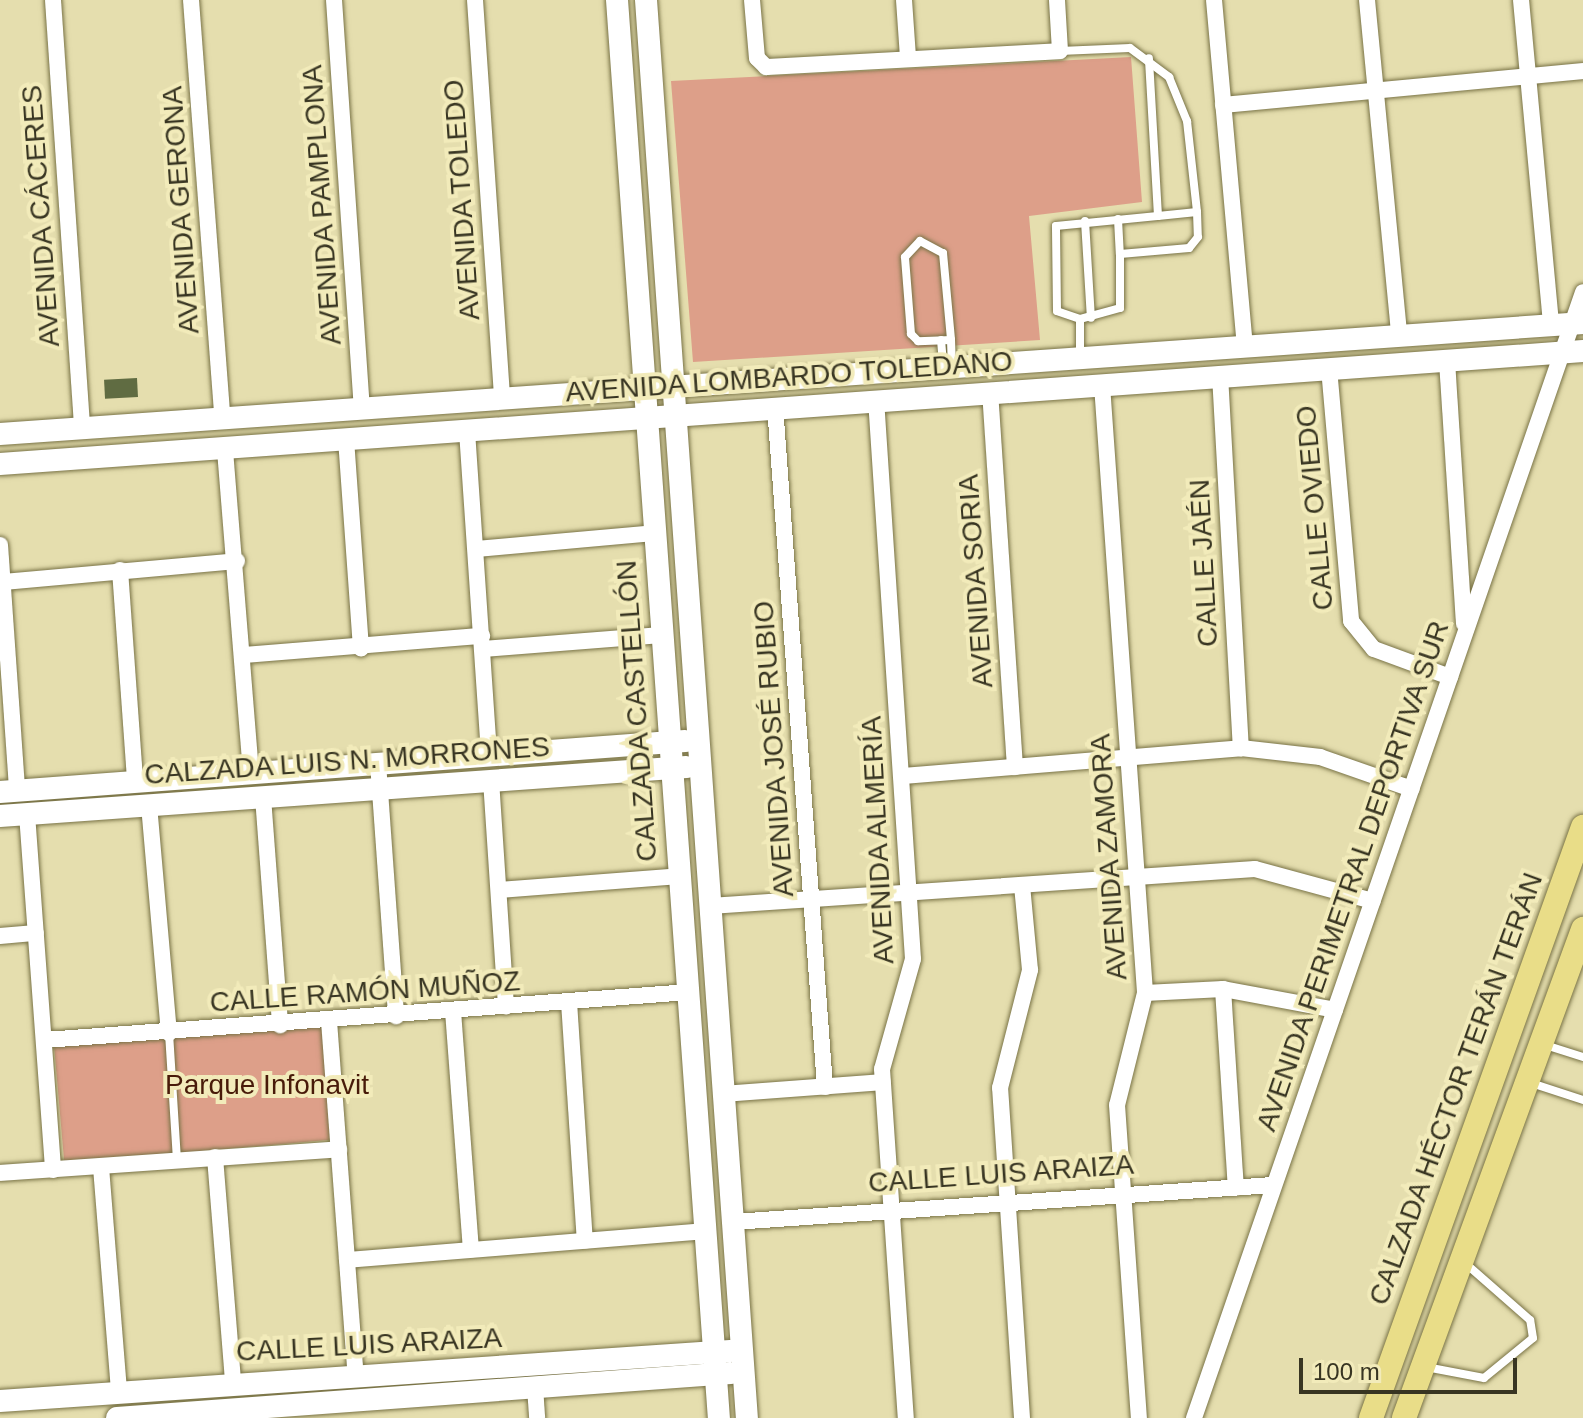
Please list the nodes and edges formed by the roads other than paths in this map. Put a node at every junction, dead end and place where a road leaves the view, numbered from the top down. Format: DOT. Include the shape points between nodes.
graph roads {
  1 [pos="53,0"];
  2 [pos="191,0"];
  3 [pos="334,0"];
  4 [pos="475,0"];
  5 [pos="617,0"];
  6 [pos="646,0"];
  7 [pos="752,0"];
  8 [pos="904,0"];
  9 [pos="1057,0"];
  10 [pos="1214,0"];
  11 [pos="1367,0"];
  12 [pos="1521,0"];
  13 [pos="1060,51"];
  14 [pos="908,57"];
  15 [pos="1149,58"];
  16 [pos="1583,71"];
  17 [pos="1528,76"];
  18 [pos="1377,91"];
  19 [pos="1223,105"];
  20 [pos="1197,212"];
  21 [pos="1158,216"];
  22 [pos="1118,219"];
  23 [pos="1085,221"];
  24 [pos="1120,254"];
  25 [pos="1583,292"];
  26 [pos="1091,318"];
  27 [pos="1080,319"];
  28 [pos="1569,324"];
  29 [pos="1399,335"];
  30 [pos="946,340"];
  31 [pos="1245,344"];
  32 [pos="1573,351"];
  33 [pos="1080,356"];
  34 [pos="1447,361"];
  35 [pos="948,365"];
  36 [pos="1329,368"];
  37 [pos="1220,375"];
  38 [pos="1167,379"];
  39 [pos="673,385"];
  40 [pos="1102,385"];
  41 [pos="644,387"];
  42 [pos="990,391"];
  43 [pos="502,397"];
  44 [pos="876,399"];
  45 [pos="775,406"];
  46 [pos="362,407"];
  47 [pos="674,415"];
  48 [pos="222,417"];
  49 [pos="646,418"];
  50 [pos="82,429"];
  51 [pos="467,431"];
  52 [pos="0,434"];
  53 [pos="346,439"];
  54 [pos="225,450"];
  55 [pos="0,464"];
  56 [pos="654,533"];
  57 [pos="0,545"];
  58 [pos="476,549"];
  59 [pos="237,561"];
  60 [pos="120,570"];
  61 [pos="3,582"];
  62 [pos="1465,632"];
  63 [pos="661,635"];
  64 [pos="483,642"];
  65 [pos="361,648"];
  66 [pos="244,655"];
  67 [pos="5,671"];
  68 [pos="1450,677"];
  69 [pos="697,740"];
  70 [pos="670,742"];
  71 [pos="1241,748"];
  72 [pos="489,755"];
  73 [pos="1128,758"];
  74 [pos="378,763"];
  75 [pos="699,766"];
  76 [pos="1015,767"];
  77 [pos="671,769"];
  78 [pos="251,772"];
  79 [pos="903,776"];
  80 [pos="491,780"];
  81 [pos="135,781"];
  82 [pos="379,789"];
  83 [pos="1412,789"];
  84 [pos="8,792"];
  85 [pos="263,797"];
  86 [pos="149,805"];
  87 [pos="27,814"];
  88 [pos="0,816"];
  89 [pos="1583,827"];
  90 [pos="679,876"];
  91 [pos="1137,877"];
  92 [pos="1022,885"];
  93 [pos="499,890"];
  94 [pos="911,893"];
  95 [pos="811,898"];
  96 [pos="1373,901"];
  97 [pos="710,906"];
  98 [pos="1583,929"];
  99 [pos="1544,931"];
  100 [pos="36,933"];
  101 [pos="0,936"];
  102 [pos="1223,989"];
  103 [pos="689,992"];
  104 [pos="1145,993"];
  105 [pos="569,1002"];
  106 [pos="506,1007"];
  107 [pos="1335,1010"];
  108 [pos="453,1011"];
  109 [pos="396,1016"];
  110 [pos="329,1021"];
  111 [pos="280,1025"];
  112 [pos="169,1033"];
  113 [pos="45,1040"];
  114 [pos="1541,1044"];
  115 [pos="1583,1057"];
  116 [pos="883,1082"];
  117 [pos="1527,1082"];
  118 [pos="825,1087"];
  119 [pos="724,1094"];
  120 [pos="1583,1100"];
  121 [pos="1513,1121"];
  122 [pos="339,1149"];
  123 [pos="215,1157"];
  124 [pos="177,1161"];
  125 [pos="101,1167"];
  126 [pos="53,1170"];
  127 [pos="0,1173"];
  128 [pos="1273,1185"];
  129 [pos="1236,1188"];
  130 [pos="1122,1195"];
  131 [pos="1006,1203"];
  132 [pos="892,1211"];
  133 [pos="1440,1212"];
  134 [pos="733,1222"];
  135 [pos="705,1231"];
  136 [pos="585,1240"];
  137 [pos="471,1249"];
  138 [pos="1461,1259"];
  139 [pos="347,1260"];
  140 [pos="743,1361"];
  141 [pos="716,1363"];
  142 [pos="1421,1366"];
  143 [pos="473,1369"];
  144 [pos="356,1376"];
  145 [pos="233,1383"];
  146 [pos="535,1387"];
  147 [pos="475,1392"];
  148 [pos="119,1393"];
  149 [pos="0,1401"];
  150 [pos="297,1411"];
  151 [pos="179,1416"];
  152 [pos="117,1418"];
  153 [pos="537,1418"];
  154 [pos="719,1418"];
  155 [pos="747,1418"];
  156 [pos="906,1418"];
  157 [pos="1022,1418"];
  158 [pos="1139,1418"];
  159 [pos="1194,1418"];
  160 [pos="1371,1418"];
  161 [pos="1404,1418"];
  1 -- 50 [label="street, AVENIDA CÁCERES"];
  2 -- 48 [label="street, AVENIDA GERONA"];
  3 -- 46 [label="street, AVENIDA PAMPLONA"];
  4 -- 43 [label="street, AVENIDA TOLEDO"];
  5 -- 41 [label="main road, CALZADA CASTELLÓN"];
  6 -- 39 [label="main road, CALZADA CASTELLÓN"];
  7 -- 14 [label="street" via="760,65"];
  8 -- 14 [label="street"];
  9 -- 13 [label="street"];
  10 -- 19 [label="street"];
  11 -- 18 [label="street"];
  12 -- 17 [label="street"];
  13 -- 14 [label="street"];
  13 -- 15 [label="lane" via="1125,48"];
  15 -- 20 [label="lane" via="1169,77 1182,106"];
  15 -- 21 [label="lane"];
  16 -- 17 [label="street"];
  17 -- 18 [label="street"];
  17 -- 28 [label="street"];
  18 -- 19 [label="street"];
  18 -- 29 [label="street"];
  19 -- 31 [label="street"];
  20 -- 21 [label="lane"];
  20 -- 24 [label="lane" via="1198,237 1189,248"];
  21 -- 22 [label="lane"];
  22 -- 23 [label="lane"];
  22 -- 24 [label="lane"];
  23 -- 26 [label="lane"];
  23 -- 27 [label="lane" via="1059,224 1053,239 1057,311"];
  24 -- 26 [label="lane" via="1120,308"];
  25 -- 28 [label="street, AVENIDA PERIMETRAL DEPORTIVA SUR"];
  26 -- 27 [label="lane"];
  27 -- 33 [label="lane"];
  28 -- 29 [label="main road, AVENIDA LOMBARDO TOLEDANO"];
  28 -- 32 [label="street, AVENIDA PERIMETRAL DEPORTIVA SUR"];
  29 -- 31 [label="main road, AVENIDA LOMBARDO TOLEDANO"];
  30 -- 30 [label="lane" via="943,253 920,241 905,257 910,331 918,341"];
  30 -- 35 [label="lane"];
  31 -- 33 [label="main road, AVENIDA LOMBARDO TOLEDANO"];
  31 -- 38 [label="main road" via="1235,365"];
  32 -- 34 [label="main road, AVENIDA LOMBARDO TOLEDANO"];
  32 -- 62 [label="street, AVENIDA PERIMETRAL DEPORTIVA SUR"];
  33 -- 35 [label="main road, AVENIDA LOMBARDO TOLEDANO"];
  33 -- 42 [label="main road" via="1005,374"];
  34 -- 36 [label="main road, AVENIDA LOMBARDO TOLEDANO"];
  34 -- 62 [label="street"];
  35 -- 39 [label="main road, AVENIDA LOMBARDO TOLEDANO"];
  35 -- 44 [label="main road" via="943,384"];
  36 -- 37 [label="main road, AVENIDA LOMBARDO TOLEDANO"];
  36 -- 68 [label="street, CALLE OVIEDO" via="1351,621 1374,649"];
  37 -- 38 [label="main road, AVENIDA LOMBARDO TOLEDANO"];
  37 -- 71 [label="street, CALLE JAÉN"];
  38 -- 40 [label="main road, AVENIDA LOMBARDO TOLEDANO"];
  39 -- 41 [label="main road, AVENIDA LOMBARDO TOLEDANO"];
  39 -- 47 [label="main road, CALZADA CASTELLÓN"];
  40 -- 42 [label="main road, AVENIDA LOMBARDO TOLEDANO"];
  40 -- 73 [label="street, AVENIDA ZAMORA"];
  41 -- 43 [label="main road, AVENIDA LOMBARDO TOLEDANO"];
  41 -- 49 [label="main road, CALZADA CASTELLÓN"];
  42 -- 44 [label="main road, AVENIDA LOMBARDO TOLEDANO"];
  42 -- 76 [label="street, AVENIDA SORIA"];
  43 -- 46 [label="main road, AVENIDA LOMBARDO TOLEDANO"];
  44 -- 45 [label="main road, AVENIDA LOMBARDO TOLEDANO"];
  44 -- 79 [label="street, AVENIDA ALMERÍA"];
  45 -- 47 [label="main road, AVENIDA LOMBARDO TOLEDANO"];
  45 -- 95 [label="street, AVENIDA JOSÉ RUBIO"];
  46 -- 48 [label="main road, AVENIDA LOMBARDO TOLEDANO"];
  47 -- 49 [label="main road, AVENIDA LOMBARDO TOLEDANO"];
  47 -- 69 [label="main road, CALZADA CASTELLÓN"];
  48 -- 50 [label="main road, AVENIDA LOMBARDO TOLEDANO"];
  49 -- 51 [label="main road, AVENIDA LOMBARDO TOLEDANO"];
  49 -- 56 [label="main road, CALZADA CASTELLÓN"];
  50 -- 52 [label="main road, AVENIDA LOMBARDO TOLEDANO"];
  51 -- 53 [label="main road, AVENIDA LOMBARDO TOLEDANO"];
  51 -- 58 [label="street"];
  53 -- 54 [label="main road, AVENIDA LOMBARDO TOLEDANO"];
  53 -- 65 [label="street"];
  54 -- 55 [label="main road, AVENIDA LOMBARDO TOLEDANO"];
  54 -- 59 [label="street"];
  56 -- 58 [label="street"];
  56 -- 63 [label="main road, CALZADA CASTELLÓN"];
  57 -- 61 [label="street"];
  58 -- 64 [label="street"];
  59 -- 60 [label="street"];
  59 -- 66 [label="street"];
  60 -- 61 [label="street"];
  60 -- 81 [label="street"];
  61 -- 67 [label="street"];
  62 -- 68 [label="street, AVENIDA PERIMETRAL DEPORTIVA SUR"];
  63 -- 64 [label="street"];
  63 -- 70 [label="main road, CALZADA CASTELLÓN"];
  64 -- 65 [label="street"];
  64 -- 72 [label="street"];
  65 -- 66 [label="street"];
  66 -- 78 [label="street"];
  67 -- 84 [label="street"];
  68 -- 83 [label="street, AVENIDA PERIMETRAL DEPORTIVA SUR"];
  69 -- 70 [label="main road, CALZADA LUIS N. MORRONES"];
  69 -- 75 [label="main road, CALZADA CASTELLÓN"];
  70 -- 72 [label="main road, CALZADA LUIS N. MORRONES"];
  70 -- 77 [label="main road, CALZADA CASTELLÓN"];
  71 -- 73 [label="street"];
  71 -- 83 [label="street" via="1320,757"];
  72 -- 74 [label="main road, CALZADA LUIS N. MORRONES"];
  73 -- 76 [label="street"];
  73 -- 91 [label="street, AVENIDA ZAMORA"];
  74 -- 78 [label="main road, CALZADA LUIS N. MORRONES"];
  74 -- 82 [label="street"];
  75 -- 77 [label="main road, CALZADA LUIS N. MORRONES"];
  75 -- 97 [label="main road, CALZADA CASTELLÓN"];
  76 -- 79 [label="street"];
  77 -- 80 [label="main road, CALZADA LUIS N. MORRONES"];
  77 -- 90 [label="main road, CALZADA CASTELLÓN"];
  78 -- 81 [label="main road, CALZADA LUIS N. MORRONES"];
  79 -- 94 [label="street, AVENIDA ALMERÍA"];
  80 -- 82 [label="main road, CALZADA LUIS N. MORRONES"];
  80 -- 93 [label="street"];
  81 -- 84 [label="main road, CALZADA LUIS N. MORRONES"];
  82 -- 85 [label="main road, CALZADA LUIS N. MORRONES"];
  82 -- 109 [label="street"];
  83 -- 96 [label="street, AVENIDA PERIMETRAL DEPORTIVA SUR"];
  85 -- 86 [label="main road, CALZADA LUIS N. MORRONES"];
  85 -- 111 [label="street"];
  86 -- 87 [label="main road, CALZADA LUIS N. MORRONES"];
  86 -- 112 [label="street"];
  87 -- 88 [label="main road, CALZADA LUIS N. MORRONES"];
  87 -- 100 [label="street"];
  89 -- 99 [label="main road, CALZADA HÉCTOR TERÁN TERÁN"];
  90 -- 93 [label="street"];
  90 -- 103 [label="main road, CALZADA CASTELLÓN"];
  91 -- 92 [label="street"];
  91 -- 96 [label="street" via="1278,871"];
  91 -- 104 [label="street, AVENIDA ZAMORA"];
  92 -- 94 [label="street"];
  92 -- 131 [label="street" via="1030,970 1001,1075"];
  93 -- 106 [label="street"];
  94 -- 95 [label="street"];
  94 -- 116 [label="street, AVENIDA ALMERÍA" via="912,969 887,1041"];
  95 -- 97 [label="street"];
  95 -- 118 [label="street, AVENIDA JOSÉ RUBIO"];
  96 -- 107 [label="street, AVENIDA PERIMETRAL DEPORTIVA SUR"];
  97 -- 119 [label="main road, CALZADA CASTELLÓN"];
  98 -- 114 [label="main road"];
  99 -- 121 [label="main road" via="1558,940 1558,952 1529,1037"];
  99 -- 133 [label="main road, CALZADA HÉCTOR TERÁN TERÁN"];
  100 -- 101 [label="street"];
  100 -- 113 [label="street"];
  102 -- 104 [label="street"];
  102 -- 107 [label="street"];
  102 -- 129 [label="street"];
  103 -- 105 [label="street, CALLE RAMÓN MUÑOZ"];
  103 -- 135 [label="main road, CALZADA CASTELLÓN"];
  104 -- 130 [label="street, AVENIDA ZAMORA" via="1118,1088"];
  105 -- 106 [label="street, CALLE RAMÓN MUÑOZ"];
  105 -- 136 [label="street"];
  106 -- 108 [label="street, CALLE RAMÓN MUÑOZ"];
  107 -- 128 [label="street, AVENIDA PERIMETRAL DEPORTIVA SUR"];
  108 -- 109 [label="street, CALLE RAMÓN MUÑOZ"];
  108 -- 137 [label="street"];
  109 -- 110 [label="street, CALLE RAMÓN MUÑOZ"];
  110 -- 111 [label="street, CALLE RAMÓN MUÑOZ"];
  110 -- 122 [label="street"];
  111 -- 112 [label="street, CALLE RAMÓN MUÑOZ"];
  112 -- 113 [label="street, CALLE RAMÓN MUÑOZ"];
  112 -- 124 [label="lane"];
  113 -- 126 [label="street"];
  114 -- 115 [label="lane"];
  114 -- 117 [label="main road"];
  116 -- 118 [label="street"];
  116 -- 132 [label="street, AVENIDA ALMERÍA"];
  117 -- 120 [label="lane"];
  117 -- 121 [label="main road"];
  118 -- 119 [label="street"];
  119 -- 134 [label="main road, CALZADA CASTELLÓN"];
  121 -- 138 [label="main road"];
  122 -- 123 [label="street"];
  122 -- 139 [label="street"];
  123 -- 124 [label="street"];
  123 -- 145 [label="street"];
  124 -- 125 [label="street"];
  125 -- 126 [label="street"];
  125 -- 148 [label="street"];
  126 -- 127 [label="street"];
  128 -- 129 [label="street, CALLE LUIS ARAIZA"];
  128 -- 159 [label="street, AVENIDA PERIMETRAL DEPORTIVA SUR"];
  129 -- 130 [label="street, CALLE LUIS ARAIZA"];
  130 -- 131 [label="street, CALLE LUIS ARAIZA"];
  130 -- 158 [label="street, AVENIDA ZAMORA"];
  131 -- 132 [label="street, CALLE LUIS ARAIZA"];
  131 -- 157 [label="street"];
  132 -- 134 [label="street, CALLE LUIS ARAIZA"];
  132 -- 156 [label="street, AVENIDA ALMERÍA"];
  133 -- 142 [label="main road" via="1440,1238 1404,1343 1406,1357"];
  133 -- 160 [label="main road, CALZADA HÉCTOR TERÁN TERÁN"];
  134 -- 140 [label="main road, CALZADA CASTELLÓN"];
  135 -- 136 [label="street"];
  135 -- 141 [label="main road, CALZADA CASTELLÓN"];
  136 -- 137 [label="street"];
  137 -- 139 [label="street"];
  138 -- 142 [label="main road"];
  138 -- 142 [label="lane" via="1530,1320 1533,1338 1484,1378"];
  139 -- 144 [label="street"];
  140 -- 141 [label="main road, CALLE LUIS ARAIZA"];
  140 -- 155 [label="main road, CALZADA CASTELLÓN"];
  141 -- 143 [label="main road, CALLE LUIS ARAIZA"];
  141 -- 146 [label="main road, CALLE LUIS ARAIZA"];
  141 -- 154 [label="main road, CALZADA CASTELLÓN"];
  142 -- 161 [label="main road"];
  143 -- 144 [label="main road, CALLE LUIS ARAIZA"];
  143 -- 147 [label="main road"];
  144 -- 145 [label="main road, CALLE LUIS ARAIZA"];
  145 -- 148 [label="main road, CALLE LUIS ARAIZA"];
  146 -- 147 [label="main road, CALLE LUIS ARAIZA"];
  146 -- 153 [label="street"];
  147 -- 150 [label="main road, CALLE LUIS ARAIZA"];
  148 -- 149 [label="main road, CALLE LUIS ARAIZA"];
  150 -- 151 [label="main road, CALLE LUIS ARAIZA"];
  151 -- 152 [label="main road, CALLE LUIS ARAIZA"];
}
